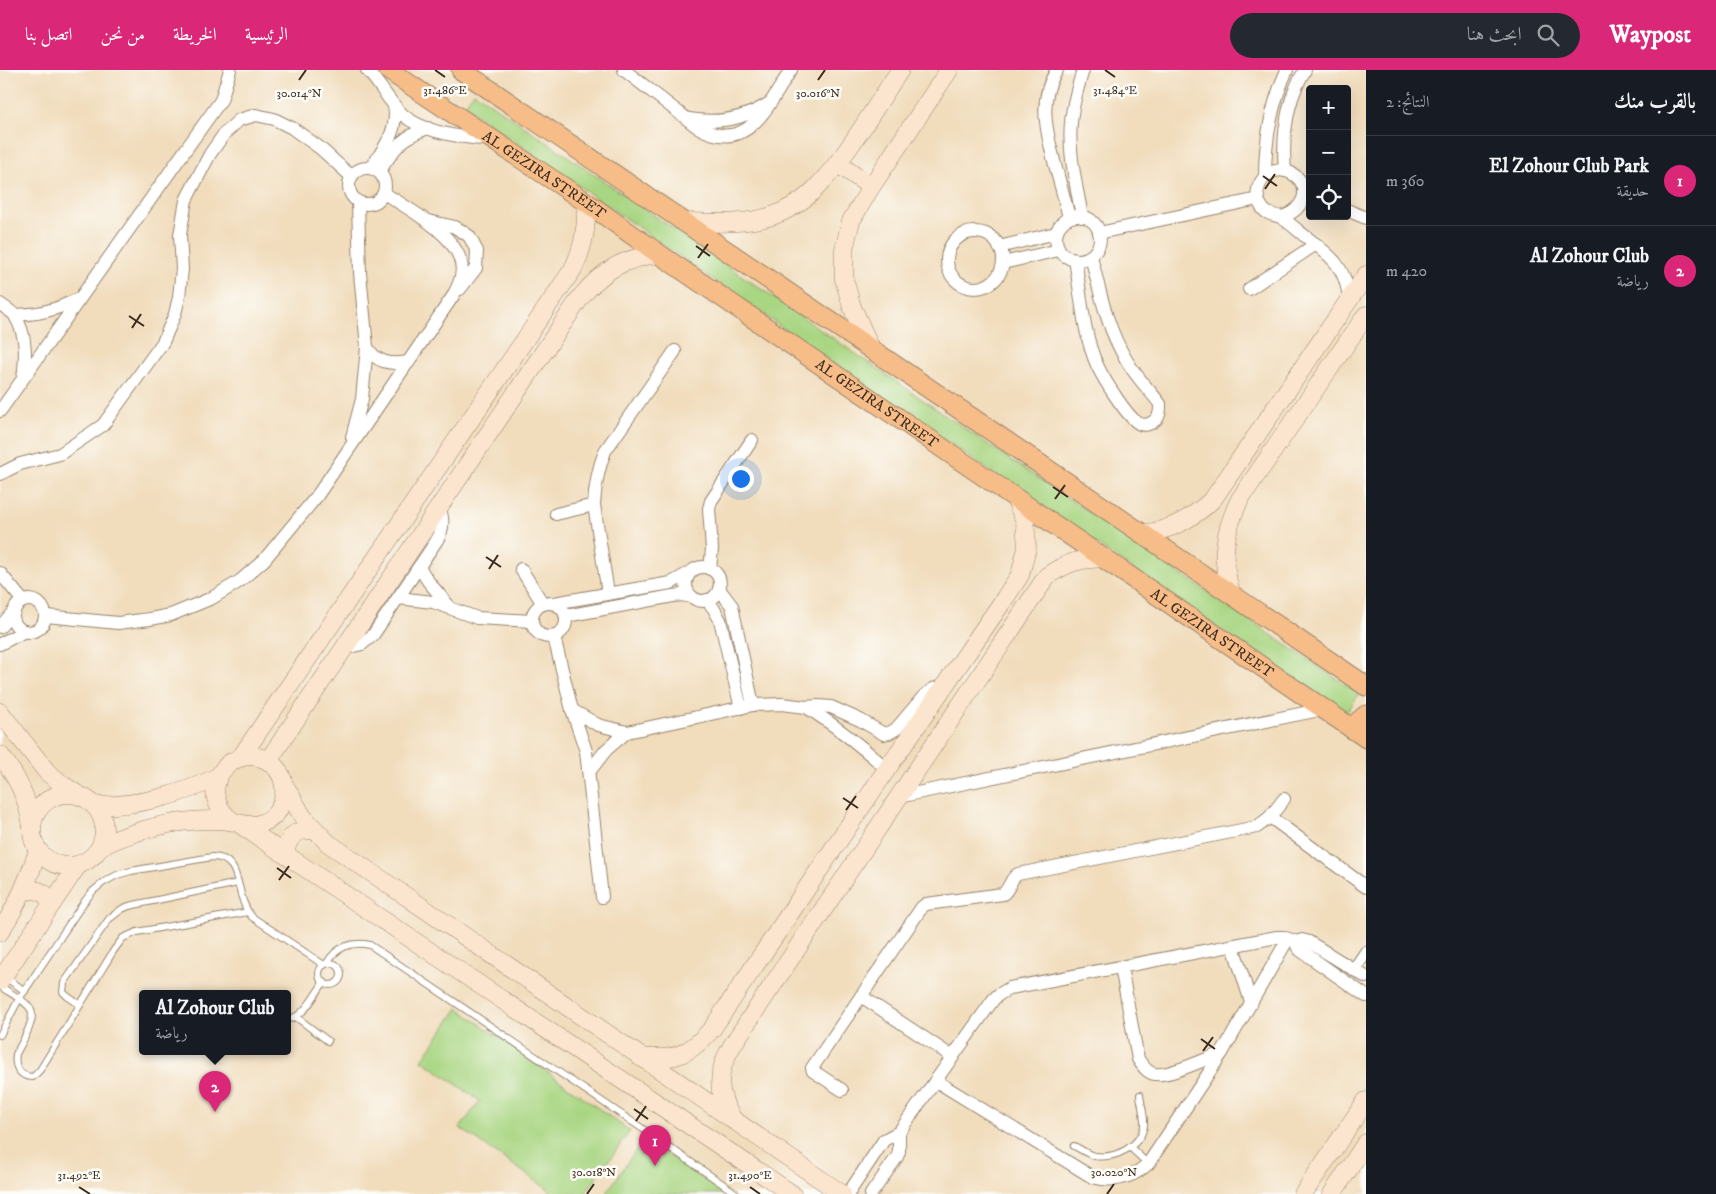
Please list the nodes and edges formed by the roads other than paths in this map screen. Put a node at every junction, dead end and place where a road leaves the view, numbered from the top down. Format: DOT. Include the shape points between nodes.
graph roads {
  1 [pos="230,70"];
  2 [pos="367,70"];
  3 [pos="388,70"];
  4 [pos="461,70"];
  5 [pos="624,70"];
  6 [pos="791,70"];
  7 [pos="900,70"];
  8 [pos="949,70"];
  9 [pos="1057,70"];
  10 [pos="1083,70"];
  11 [pos="1287,70"];
  12 [pos="1305,70"];
  13 [pos="394,105"];
  14 [pos="428,128"];
  15 [pos="495,141"];
  16 [pos="837,163"];
  17 [pos="375,170"];
  18 [pos="1285,171"];
  19 [pos="351,176"];
  20 [pos="1265,176"];
  21 [pos="871,187"];
  22 [pos="1306,189"];
  23 [pos="384,193"];
  24 [pos="1258,199"];
  25 [pos="586,202"];
  26 [pos="358,203"];
  27 [pos="1351,212"];
  28 [pos="1082,217"];
  29 [pos="1280,217"];
  30 [pos="1069,218"];
  31 [pos="1366,218"];
  32 [pos="425,220"];
  33 [pos="687,222"];
  34 [pos="1099,233"];
  35 [pos="1056,234"];
  36 [pos="1316,244"];
  37 [pos="999,247"];
  38 [pos="1059,250"];
  39 [pos="659,254"];
  40 [pos="1091,256"];
  41 [pos="1075,260"];
  42 [pos="1003,263"];
  43 [pos="1366,275"];
  44 [pos="562,285"];
  45 [pos="1249,289"];
  46 [pos="453,296"];
  47 [pos="80,298"];
  48 [pos="580,298"];
  49 [pos="1349,300"];
  50 [pos="0,304"];
  51 [pos="15,315"];
  52 [pos="1366,315"];
  53 [pos="367,347"];
  54 [pos="871,350"];
  55 [pos="675,351"];
  56 [pos="408,362"];
  57 [pos="22,380"];
  58 [pos="0,411"];
  59 [pos="752,440"];
  60 [pos="348,449"];
  61 [pos="0,474"];
  62 [pos="1222,486"];
  63 [pos="1014,496"];
  64 [pos="1240,499"];
  65 [pos="594,505"];
  66 [pos="439,507"];
  67 [pos="556,514"];
  68 [pos="1143,534"];
  69 [pos="1104,558"];
  70 [pos="419,567"];
  71 [pos="521,569"];
  72 [pos="710,569"];
  73 [pos="0,573"];
  74 [pos="690,573"];
  75 [pos="719,589"];
  76 [pos="608,593"];
  77 [pos="1231,593"];
  78 [pos="692,597"];
  79 [pos="398,598"];
  80 [pos="1005,598"];
  81 [pos="707,600"];
  82 [pos="23,601"];
  83 [pos="549,603"];
  84 [pos="450,607"];
  85 [pos="1023,610"];
  86 [pos="14,611"];
  87 [pos="46,616"];
  88 [pos="566,616"];
  89 [pos="532,621"];
  90 [pos="0,627"];
  91 [pos="25,631"];
  92 [pos="554,637"];
  93 [pos="0,644"];
  94 [pos="345,648"];
  95 [pos="946,685"];
  96 [pos="1366,686"];
  97 [pos="754,705"];
  98 [pos="806,707"];
  99 [pos="741,708"];
  100 [pos="1324,709"];
  101 [pos="572,710"];
  102 [pos="0,712"];
  103 [pos="1366,715"];
  104 [pos="262,726"];
  105 [pos="627,732"];
  106 [pos="1359,733"];
  107 [pos="282,740"];
  108 [pos="0,755"];
  109 [pos="241,757"];
  110 [pos="268,761"];
  111 [pos="43,766"];
  112 [pos="887,769"];
  113 [pos="589,772"];
  114 [pos="218,777"];
  115 [pos="19,783"];
  116 [pos="284,786"];
  117 [pos="80,796"];
  118 [pos="898,796"];
  119 [pos="1284,799"];
  120 [pos="96,806"];
  121 [pos="1270,817"];
  122 [pos="237,823"];
  123 [pos="32,827"];
  124 [pos="315,830"];
  125 [pos="101,846"];
  126 [pos="38,850"];
  127 [pos="286,854"];
  128 [pos="78,865"];
  129 [pos="238,883"];
  130 [pos="1366,887"];
  131 [pos="24,891"];
  132 [pos="602,897"];
  133 [pos="52,904"];
  134 [pos="248,912"];
  135 [pos="0,932"];
  136 [pos="1292,940"];
  137 [pos="1233,946"];
  138 [pos="1366,952"];
  139 [pos="326,964"];
  140 [pos="1121,967"];
  141 [pos="1354,970"];
  142 [pos="1366,977"];
  143 [pos="1,981"];
  144 [pos="324,982"];
  145 [pos="25,991"];
  146 [pos="861,996"];
  147 [pos="1366,996"];
  148 [pos="19,1000"];
  149 [pos="1251,1002"];
  150 [pos="80,1005"];
  151 [pos="296,1017"];
  152 [pos="291,1019"];
  153 [pos="712,1029"];
  154 [pos="0,1035"];
  155 [pos="328,1041"];
  156 [pos="732,1044"];
  157 [pos="1222,1053"];
  158 [pos="640,1057"];
  159 [pos="953,1057"];
  160 [pos="936,1081"];
  161 [pos="842,1090"];
  162 [pos="1140,1095"];
  163 [pos="1366,1101"];
  164 [pos="732,1120"];
  165 [pos="899,1132"];
  166 [pos="1366,1143"];
  167 [pos="1074,1146"];
  168 [pos="1130,1147"];
  169 [pos="1148,1164"];
  170 [pos="737,1194"];
  171 [pos="792,1194"];
  172 [pos="842,1194"];
  173 [pos="848,1194"];
  174 [pos="871,1194"];
  175 [pos="1303,1194"];
  176 [pos="1332,1194"];
  1 -- 47 [label="street" via="221,100"];
  2 -- 13 [label="street"];
  3 -- 15 [label="main road, AL GEZIRA STREET"];
  4 -- 33 [label="main road"];
  5 -- 6 [label="street" via="688,118 712,122 736,119 768,104"];
  7 -- 16 [label="street"];
  8 -- 21 [label="street"];
  9 -- 30 [label="street" via="1044,108 1045,127"];
  10 -- 28 [label="street" via="1074,103 1070,144"];
  11 -- 20 [label="street" via="1270,117"];
  12 -- 18 [label="street" via="1288,112 1284,141"];
  13 -- 14 [label="street" via="403,115"];
  13 -- 17 [label="street" via="394,130"];
  14 -- 15 [label="street"];
  14 -- 17 [label="street" via="403,140"];
  15 -- 25 [label="main road, AL GEZIRA STREET"];
  16 -- 21 [label="street"];
  16 -- 33 [label="street" via="812,192 788,209 762,219 733,223"];
  17 -- 19 [label="street" via="360,169"];
  17 -- 23 [label="street" via="385,182"];
  18 -- 20 [label="street" via="1274,171"];
  18 -- 22 [label="street" via="1293,174"];
  19 -- 26 [label="street" via="349,191"];
  19 -- 61 [label="street" via="292,128 256,115 239,120 210,154 186,200 180,235 180,297 163,342 103,425 60,454 20,464"];
  20 -- 24 [label="street" via="1257,191"];
  21 -- 54 [label="street" via="851,221 844,249 844,278 852,307"];
  22 -- 29 [label="street" via="1296,211"];
  23 -- 26 [label="street" via="373,204"];
  23 -- 32 [label="street"];
  24 -- 29 [label="street" via="1270,215"];
  24 -- 34 [label="street"];
  25 -- 39 [label="main road, AL GEZIRA STREET"];
  25 -- 44 [label="street" via="581,254"];
  26 -- 53 [label="street"];
  27 -- 31 [label="street"];
  28 -- 30 [label="street"];
  28 -- 34 [label="street" via="1090,220"];
  29 -- 36 [label="street"];
  30 -- 35 [label="street"];
  32 -- 46 [label="street" via="456,247 462,264 461,281"];
  32 -- 46 [label="street" via="455,227 469,236 477,251 476,268"];
  33 -- 54 [label="main road"];
  34 -- 40 [label="street" via="1099,242"];
  35 -- 37 [label="street"];
  35 -- 38 [label="street"];
  36 -- 45 [label="street"];
  36 -- 49 [label="street" via="1344,274"];
  37 -- 42 [label="street"];
  37 -- 42 [label="street" via="982,233 965,234 952,244 947,254 947,266 951,276 960,284 976,288 992,282"];
  38 -- 41 [label="street"];
  38 -- 42 [label="street"];
  39 -- 48 [label="street" via="622,262 601,275"];
  39 -- 63 [label="main road, AL GEZIRA STREET"];
  40 -- 41 [label="street"];
  40 -- 41 [label="street" via="1116,342 1160,404 1158,418 1146,425 1131,416 1097,364 1087,332"];
  43 -- 49 [label="street"];
  44 -- 48 [label="street"];
  44 -- 104 [label="street"];
  46 -- 56 [label="street"];
  47 -- 51 [label="street" via="45,312"];
  47 -- 57 [label="street"];
  48 -- 66 [label="street"];
  49 -- 62 [label="street"];
  50 -- 51 [label="street"];
  51 -- 57 [label="street" via="23,336 26,358"];
  52 -- 64 [label="street"];
  53 -- 56 [label="street" via="383,361"];
  53 -- 60 [label="street" via="362,399"];
  54 -- 68 [label="main road"];
  55 -- 65 [label="street" via="605,451"];
  56 -- 60 [label="street"];
  57 -- 58 [label="street"];
  59 -- 72 [label="street" via="711,502"];
  60 -- 87 [label="street" via="317,496 264,560 240,581 212,598 171,615 150,619 118,622"];
  62 -- 64 [label="street"];
  62 -- 68 [label="street" via="1193,517 1169,529"];
  63 -- 69 [label="main road, AL GEZIRA STREET"];
  63 -- 80 [label="street" via="1025,521 1027,548 1020,575"];
  64 -- 77 [label="street" via="1230,521 1224,550"];
  65 -- 67 [label="street"];
  65 -- 76 [label="street"];
  66 -- 70 [label="street" via="443,519 441,531"];
  66 -- 94 [label="street"];
  68 -- 77 [label="main road"];
  69 -- 85 [label="street" via="1064,565 1047,576"];
  69 -- 100 [label="main road, AL GEZIRA STREET"];
  70 -- 79 [label="street"];
  70 -- 84 [label="street"];
  71 -- 83 [label="street"];
  72 -- 74 [label="street" via="699,567"];
  72 -- 75 [label="street" via="718,577"];
  73 -- 82 [label="street"];
  74 -- 76 [label="street" via="671,583"];
  74 -- 78 [label="street" via="686,588"];
  75 -- 81 [label="street"];
  75 -- 97 [label="street" via="732,606"];
  76 -- 83 [label="street"];
  77 -- 96 [label="main road"];
  78 -- 81 [label="street"];
  78 -- 88 [label="street" via="673,596"];
  79 -- 84 [label="street"];
  79 -- 94 [label="street" via="373,635 362,644"];
  80 -- 85 [label="street"];
  80 -- 95 [label="street"];
  81 -- 99 [label="street" via="720,620"];
  82 -- 86 [label="street"];
  82 -- 87 [label="street" via="39,602"];
  83 -- 88 [label="street" via="560,606"];
  83 -- 89 [label="street" via="535,610"];
  84 -- 89 [label="street" via="477,618"];
  85 -- 118 [label="street"];
  86 -- 90 [label="street"];
  86 -- 91 [label="street" via="15,624"];
  87 -- 91 [label="street" via="38,629"];
  88 -- 92 [label="street" via="564,629"];
  89 -- 92 [label="street" via="542,636"];
  91 -- 93 [label="street"];
  92 -- 101 [label="street"];
  94 -- 107 [label="street"];
  95 -- 98 [label="street" via="924,696 889,733 879,732 831,707"];
  95 -- 112 [label="street"];
  97 -- 98 [label="street"];
  97 -- 99 [label="street"];
  98 -- 112 [label="street" via="843,732"];
  99 -- 105 [label="street"];
  100 -- 106 [label="main road, AL GEZIRA STREET"];
  100 -- 118 [label="street"];
  101 -- 105 [label="street" via="598,725"];
  101 -- 113 [label="street" via="586,751"];
  102 -- 111 [label="street"];
  103 -- 106 [label="main road"];
  104 -- 107 [label="street" via="272,738"];
  104 -- 109 [label="street"];
  105 -- 113 [label="street" via="606,750"];
  107 -- 110 [label="street"];
  108 -- 115 [label="street"];
  109 -- 110 [label="street" via="255,756"];
  109 -- 114 [label="street"];
  110 -- 116 [label="street" via="279,772"];
  111 -- 115 [label="street" via="36,777"];
  111 -- 117 [label="street"];
  112 -- 153 [label="street"];
  113 -- 132 [label="street"];
  114 -- 120 [label="street" via="195,788 146,802"];
  114 -- 122 [label="street" via="215,793 220,810"];
  115 -- 123 [label="street"];
  116 -- 122 [label="street" via="282,805 276,813 261,824"];
  116 -- 124 [label="street"];
  117 -- 120 [label="street"];
  117 -- 123 [label="street" via="61,795 43,804"];
  118 -- 156 [label="street"];
  119 -- 121 [label="street"];
  120 -- 125 [label="street" via="104,826"];
  121 -- 130 [label="street"];
  121 -- 146 [label="street" via="1257,827 1018,874 1003,894 926,904"];
  122 -- 125 [label="street" via="195,821 165,824 128,834"];
  122 -- 127 [label="street"];
  123 -- 126 [label="street"];
  124 -- 127 [label="street" via="294,834 287,843"];
  124 -- 158 [label="street" via="328,843"];
  125 -- 128 [label="street" via="88,861"];
  126 -- 128 [label="street" via="52,863"];
  126 -- 131 [label="street"];
  127 -- 171 [label="street"];
  128 -- 133 [label="street"];
  129 -- 134 [label="lane"];
  129 -- 145 [label="lane" via="233,866 220,857 117,875 93,891 84,902"];
  129 -- 150 [label="lane" via="129,906 115,914 64,983 64,992"];
  131 -- 133 [label="street" via="41,892"];
  131 -- 135 [label="street"];
  133 -- 143 [label="street"];
  134 -- 139 [label="lane"];
  134 -- 150 [label="lane" via="130,934 118,944"];
  136 -- 137 [label="street" via="1277,937"];
  136 -- 141 [label="street" via="1305,941"];
  136 -- 147 [label="street" via="1300,950"];
  136 -- 149 [label="street"];
  137 -- 140 [label="street"];
  137 -- 149 [label="street"];
  138 -- 141 [label="street"];
  139 -- 144 [label="lane" via="320,971"];
  139 -- 144 [label="lane" via="338,966 341,974 335,983"];
  139 -- 170 [label="lane" via="345,946 370,945"];
  140 -- 157 [label="street" via="1138,1059 1149,1072 1170,1072"];
  140 -- 159 [label="street" via="1004,991 993,1000"];
  141 -- 142 [label="street"];
  143 -- 145 [label="lane"];
  143 -- 148 [label="lane"];
  144 -- 151 [label="lane"];
  145 -- 148 [label="lane"];
  146 -- 159 [label="street"];
  146 -- 161 [label="street" via="812,1068"];
  148 -- 150 [label="lane" via="32,1011 32,1020 15,1060 19,1071 28,1076 37,1074"];
  148 -- 154 [label="lane"];
  149 -- 157 [label="street"];
  151 -- 152 [label="lane"];
  151 -- 155 [label="lane"];
  153 -- 156 [label="street"];
  153 -- 158 [label="street" via="698,1044 680,1055 660,1059"];
  156 -- 164 [label="street" via="724,1058 720,1090"];
  157 -- 169 [label="street"];
  158 -- 164 [label="street"];
  159 -- 160 [label="street"];
  160 -- 165 [label="street"];
  160 -- 169 [label="street" via="1092,1177 1103,1180 1126,1178"];
  162 -- 168 [label="lane" via="1144,1126"];
  163 -- 175 [label="street"];
  164 -- 172 [label="street"];
  165 -- 173 [label="street" via="884,1140"];
  165 -- 174 [label="street" via="897,1157"];
  166 -- 176 [label="street"];
  167 -- 168 [label="lane" via="1093,1156 1106,1157"];
  168 -- 169 [label="lane"];
}
